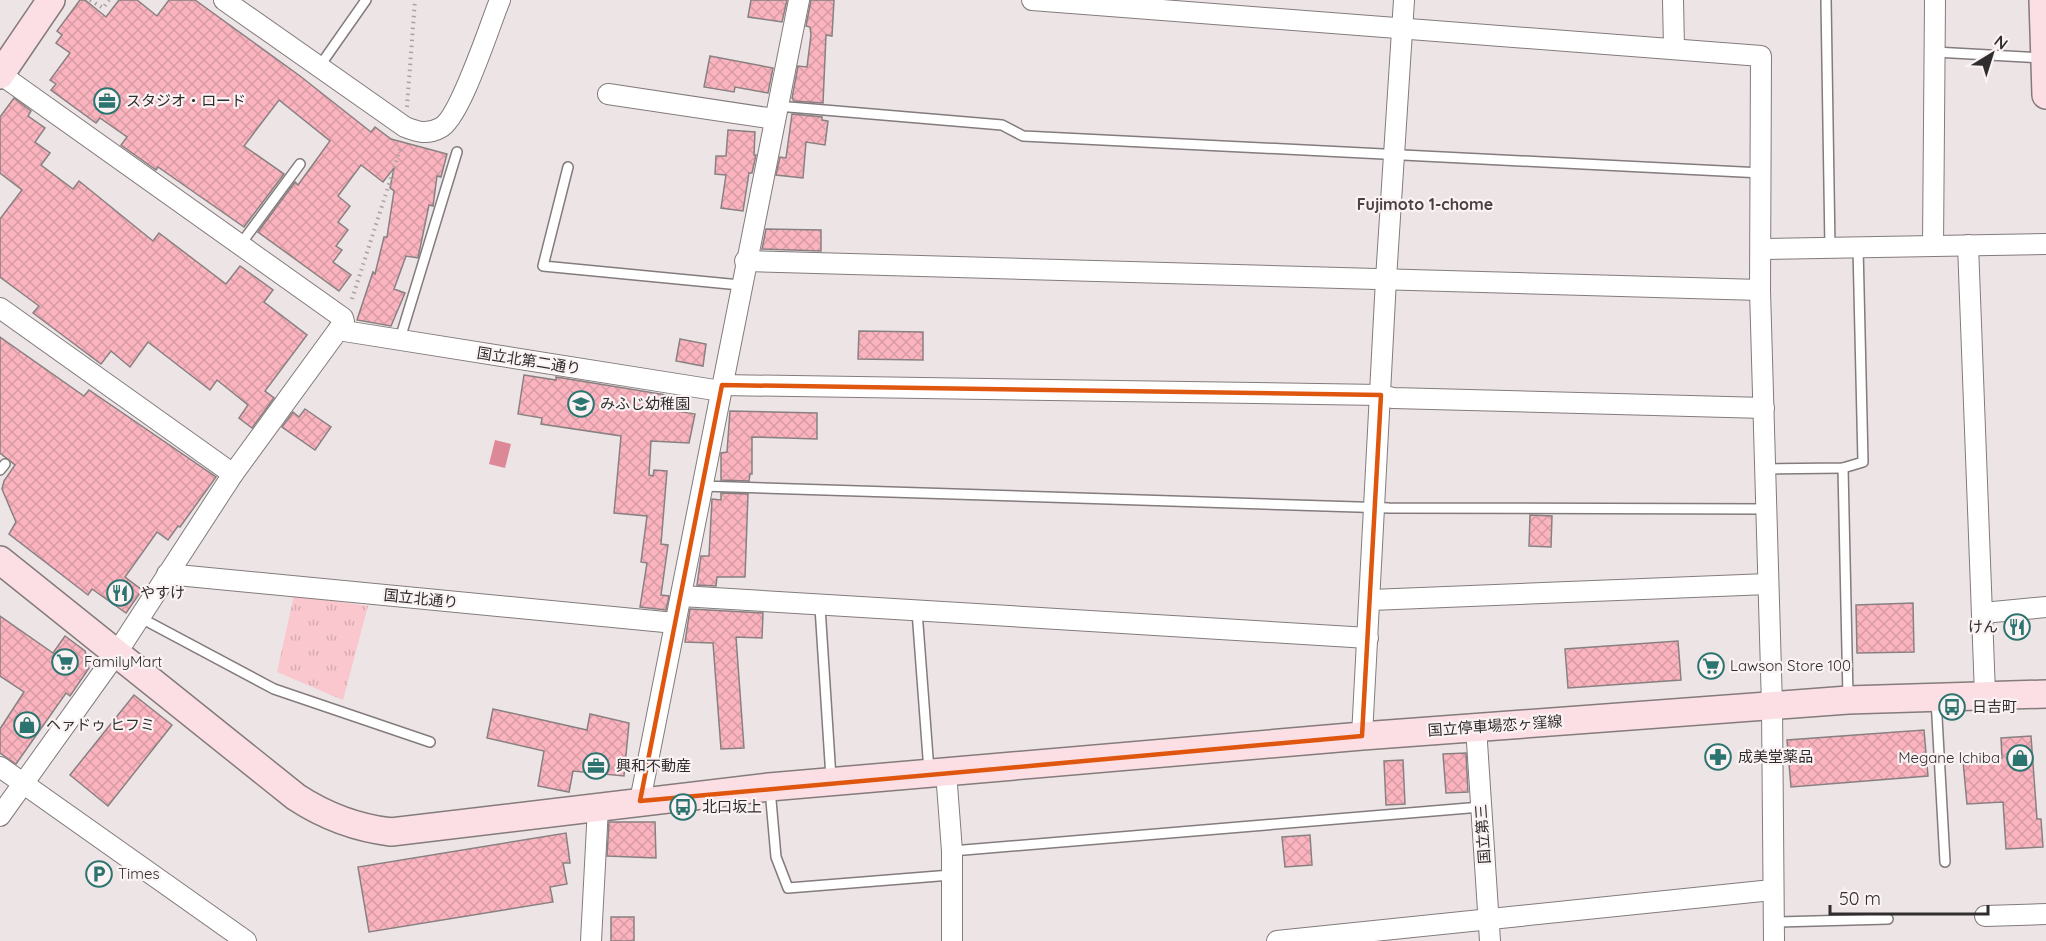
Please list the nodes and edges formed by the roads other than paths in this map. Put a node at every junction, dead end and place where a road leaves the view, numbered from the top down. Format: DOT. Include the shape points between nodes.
graph roads {
  1 [pos="51,0"];
  2 [pos="224,0"];
  3 [pos="366,0"];
  4 [pos="500,0"];
  5 [pos="799,0"];
  6 [pos="1032,0"];
  7 [pos="1404,0"];
  8 [pos="1673,0"];
  9 [pos="1826,0"];
  10 [pos="1935,0"];
  11 [pos="2043,0"];
  12 [pos="1403,27"];
  13 [pos="1674,48"];
  14 [pos="1935,52"];
  15 [pos="2045,58"];
  16 [pos="319,67"];
  17 [pos="0,74"];
  18 [pos="608,94"];
  19 [pos="2046,94"];
  20 [pos="776,113"];
  21 [pos="457,152"];
  22 [pos="1395,154"];
  23 [pos="300,164"];
  24 [pos="568,167"];
  25 [pos="1762,173"];
  26 [pos="2046,244"];
  27 [pos="240,245"];
  28 [pos="1968,245"];
  29 [pos="1933,246"];
  30 [pos="1858,247"];
  31 [pos="1830,248"];
  32 [pos="1762,249"];
  33 [pos="745,261"];
  34 [pos="1386,279"];
  35 [pos="740,285"];
  36 [pos="1761,290"];
  37 [pos="0,308"];
  38 [pos="341,324"];
  39 [pos="399,342"];
  40 [pos="722,388"];
  41 [pos="1381,395"];
  42 [pos="1764,408"];
  43 [pos="1765,468"];
  44 [pos="1843,468"];
  45 [pos="233,474"];
  46 [pos="702,486"];
  47 [pos="1374,507"];
  48 [pos="1766,509"];
  49 [pos="0,560"];
  50 [pos="167,574"];
  51 [pos="1768,584"];
  52 [pos="681,596"];
  53 [pos="1371,600"];
  54 [pos="820,607"];
  55 [pos="2046,607"];
  56 [pos="917,611"];
  57 [pos="1983,613"];
  58 [pos="139,617"];
  59 [pos="675,623"];
  60 [pos="1368,638"];
  61 [pos="116,654"];
  62 [pos="1985,694"];
  63 [pos="2046,694"];
  64 [pos="1936,696"];
  65 [pos="1848,700"];
  66 [pos="1772,706"];
  67 [pos="1476,727"];
  68 [pos="1362,736"];
  69 [pos="430,742"];
  70 [pos="0,767"];
  71 [pos="938,773"];
  72 [pos="831,782"];
  73 [pos="23,783"];
  74 [pos="769,788"];
  75 [pos="640,801"];
  76 [pos="598,807"];
  77 [pos="1481,807"];
  78 [pos="0,816"];
  79 [pos="952,851"];
  80 [pos="1945,862"];
  81 [pos="951,875"];
  82 [pos="1772,890"];
  83 [pos="2046,914"];
  84 [pos="1985,916"];
  85 [pos="1488,919"];
  86 [pos="1888,919"];
  87 [pos="1774,931"];
  88 [pos="246,941"];
  89 [pos="591,941"];
  90 [pos="952,941"];
  91 [pos="1277,941"];
  92 [pos="1490,941"];
  1 -- 17 [label="main road"];
  2 -- 16 [label="street"];
  3 -- 16 [label="lane"];
  4 -- 16 [label="street" via="462,99 442,128 422,134 405,127"];
  5 -- 20 [label="street"];
  6 -- 12 [label="street"];
  7 -- 12 [label="street"];
  8 -- 13 [label="street"];
  9 -- 31 [label="lane"];
  10 -- 14 [label="street"];
  11 -- 15 [label="main road"];
  12 -- 13 [label="street"];
  12 -- 22 [label="street"];
  13 -- 25 [label="street" via="1761,56"];
  14 -- 15 [label="lane"];
  14 -- 29 [label="street"];
  15 -- 19 [label="main road"];
  17 -- 27 [label="street"];
  18 -- 20 [label="street"];
  20 -- 22 [label="lane" via="1002,125 1023,136"];
  20 -- 33 [label="street"];
  21 -- 39 [label="lane"];
  22 -- 25 [label="lane"];
  22 -- 34 [label="street"];
  23 -- 27 [label="lane"];
  24 -- 35 [label="lane" via="543,266"];
  25 -- 32 [label="street"];
  26 -- 28 [label="street"];
  27 -- 38 [label="street"];
  28 -- 29 [label="street"];
  28 -- 57 [label="street"];
  29 -- 30 [label="street"];
  30 -- 31 [label="street"];
  30 -- 44 [label="lane" via="1863,462"];
  31 -- 32 [label="street"];
  32 -- 36 [label="street"];
  33 -- 34 [label="street"];
  33 -- 35 [label="street"];
  34 -- 36 [label="street"];
  34 -- 41 [label="street"];
  35 -- 40 [label="street"];
  36 -- 42 [label="street"];
  37 -- 45 [label="street"];
  38 -- 39 [label="street, 国立北第二通り"];
  38 -- 45 [label="street"];
  39 -- 40 [label="street, 国立北第二通り"];
  40 -- 41 [label="street, 国立北第二通り"];
  40 -- 46 [label="street"];
  41 -- 42 [label="street, 国立北第二通り"];
  41 -- 47 [label="street"];
  42 -- 43 [label="street"];
  43 -- 44 [label="lane"];
  43 -- 48 [label="street"];
  44 -- 65 [label="lane"];
  45 -- 50 [label="street"];
  46 -- 47 [label="lane"];
  46 -- 52 [label="street"];
  47 -- 48 [label="lane"];
  47 -- 53 [label="street"];
  48 -- 51 [label="street"];
  49 -- 61 [label="main road, 国立停車場恋ヶ窪線"];
  50 -- 58 [label="street"];
  50 -- 59 [label="street, 国立北通り"];
  51 -- 53 [label="street"];
  51 -- 66 [label="street"];
  52 -- 54 [label="street"];
  52 -- 59 [label="street"];
  53 -- 60 [label="street"];
  54 -- 56 [label="street"];
  54 -- 72 [label="lane"];
  55 -- 57 [label="street"];
  56 -- 60 [label="street"];
  56 -- 71 [label="lane"];
  57 -- 62 [label="street"];
  58 -- 61 [label="street"];
  58 -- 69 [label="lane" via="274,689"];
  59 -- 75 [label="street"];
  60 -- 68 [label="street"];
  61 -- 73 [label="street"];
  61 -- 76 [label="main road, 国立停車場恋ヶ窪線" via="296,797 313,808 367,829 391,832"];
  62 -- 63 [label="main road, 国立停車場恋ヶ窪線"];
  62 -- 64 [label="main road, 国立停車場恋ヶ窪線"];
  64 -- 65 [label="main road, 国立停車場恋ヶ窪線"];
  64 -- 80 [label="lane"];
  65 -- 66 [label="main road, 国立停車場恋ヶ窪線"];
  66 -- 67 [label="main road, 国立停車場恋ヶ窪線"];
  66 -- 82 [label="street"];
  67 -- 68 [label="main road, 国立停車場恋ヶ窪線"];
  67 -- 77 [label="street, 国立第三"];
  68 -- 71 [label="main road, 国立停車場恋ヶ窪線"];
  70 -- 73 [label="street"];
  71 -- 72 [label="main road, 国立停車場恋ヶ窪線"];
  71 -- 79 [label="street"];
  72 -- 74 [label="main road, 国立停車場恋ヶ窪線"];
  73 -- 78 [label="street"];
  73 -- 88 [label="street"];
  74 -- 75 [label="main road, 国立停車場恋ヶ窪線"];
  74 -- 81 [label="lane" via="776,857 788,888"];
  75 -- 76 [label="main road, 国立停車場恋ヶ窪線"];
  76 -- 89 [label="street"];
  77 -- 79 [label="lane"];
  77 -- 85 [label="street, 国立第三"];
  79 -- 81 [label="street"];
  81 -- 90 [label="street"];
  82 -- 85 [label="street"];
  82 -- 87 [label="street"];
  83 -- 84 [label="street"];
  85 -- 91 [label="street"];
  85 -- 92 [label="street, 国立第三"];
  86 -- 87 [label="lane"];
}
